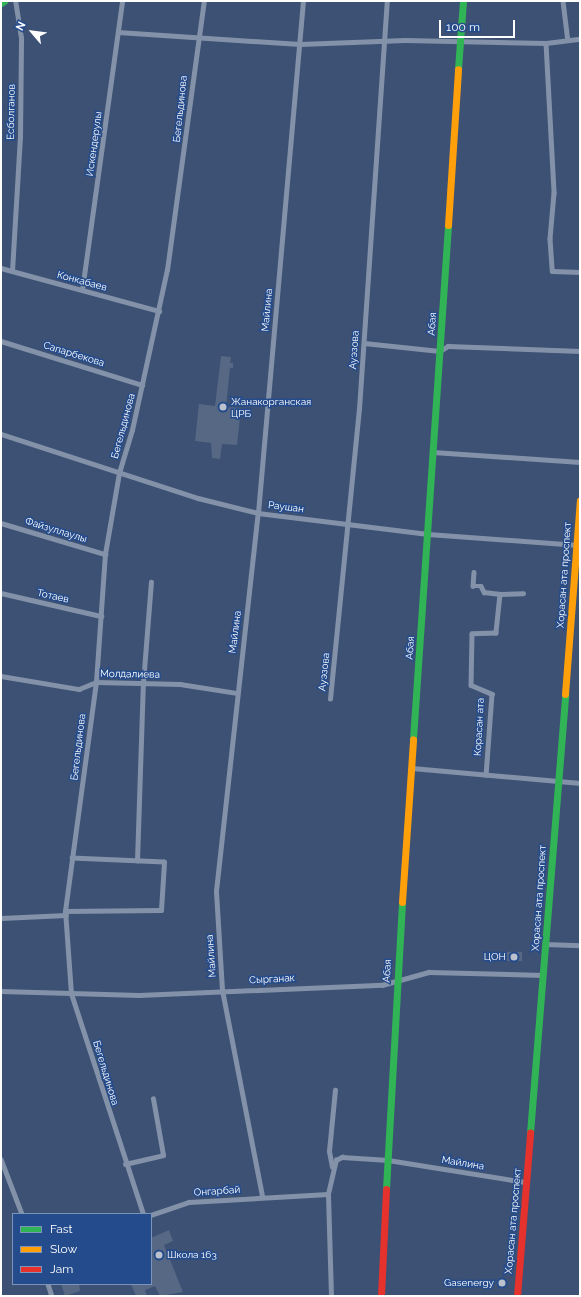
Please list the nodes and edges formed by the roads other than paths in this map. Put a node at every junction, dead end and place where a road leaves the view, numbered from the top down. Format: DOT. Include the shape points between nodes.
graph roads {
  1 [pos="4,1"];
  2 [pos="15,1"];
  3 [pos="122,1"];
  4 [pos="204,1"];
  5 [pos="303,1"];
  6 [pos="387,1"];
  7 [pos="463,1"];
  8 [pos="563,1"];
  9 [pos="1,3"];
  10 [pos="118,32"];
  11 [pos="198,37"];
  12 [pos="568,39"];
  13 [pos="580,39"];
  14 [pos="385,40"];
  15 [pos="459,41"];
  16 [pos="300,44"];
  17 [pos="546,44"];
  18 [pos="1,268"];
  19 [pos="12,271"];
  20 [pos="580,272"];
  21 [pos="82,290"];
  22 [pos="159,311"];
  23 [pos="1,341"];
  24 [pos="364,343"];
  25 [pos="440,351"];
  26 [pos="580,351"];
  27 [pos="142,385"];
  28 [pos="1,434"];
  29 [pos="433,452"];
  30 [pos="580,462"];
  31 [pos="119,473"];
  32 [pos="580,501"];
  33 [pos="258,513"];
  34 [pos="1,523"];
  35 [pos="349,524"];
  36 [pos="428,534"];
  37 [pos="578,545"];
  38 [pos="105,554"];
  39 [pos="474,572"];
  40 [pos="151,582"];
  41 [pos="1,593"];
  42 [pos="523,593"];
  43 [pos="500,594"];
  44 [pos="101,616"];
  45 [pos="1,676"];
  46 [pos="96,682"];
  47 [pos="143,683"];
  48 [pos="236,693"];
  49 [pos="330,699"];
  50 [pos="412,768"];
  51 [pos="486,775"];
  52 [pos="558,781"];
  53 [pos="580,783"];
  54 [pos="72,858"];
  55 [pos="137,860"];
  56 [pos="66,913"];
  57 [pos="1,918"];
  58 [pos="545,944"];
  59 [pos="580,945"];
  60 [pos="543,975"];
  61 [pos="396,978"];
  62 [pos="222,990"];
  63 [pos="1,991"];
  64 [pos="71,994"];
  65 [pos="335,1090"];
  66 [pos="153,1099"];
  67 [pos="1,1159"];
  68 [pos="388,1160"];
  69 [pos="125,1164"];
  70 [pos="332,1167"];
  71 [pos="526,1182"];
  72 [pos="328,1194"];
  73 [pos="262,1196"];
  74 [pos="22,1213"];
  75 [pos="143,1213"];
  76 [pos="152,1215"];
  77 [pos="48,1285"];
  78 [pos="52,1296"];
  79 [pos="331,1296"];
  80 [pos="381,1296"];
  81 [pos="517,1296"];
  1 -- 9 [label="street"];
  2 -- 19 [label="street, Есболганов" via="21,38 17,225"];
  3 -- 10 [label="street, Искендерулы"];
  4 -- 11 [label="street, Бегельдинова"];
  5 -- 16 [label="street, Майлина"];
  6 -- 14 [label="street, Ауэзова"];
  7 -- 15 [label="street, Абая"];
  8 -- 12 [label="street"];
  10 -- 11 [label="street"];
  10 -- 21 [label="street, Искендерулы"];
  11 -- 16 [label="street"];
  11 -- 22 [label="street, Бегельдинова" via="182,174"];
  12 -- 13 [label="street"];
  12 -- 17 [label="street"];
  14 -- 15 [label="street"];
  14 -- 16 [label="street"];
  14 -- 24 [label="street, Ауэзова"];
  15 -- 17 [label="street"];
  15 -- 25 [label="street, Абая"];
  16 -- 33 [label="street, Майлина"];
  17 -- 20 [label="street" via="554,193 550,239 552,271"];
  18 -- 19 [label="street, Конкабаев"];
  19 -- 21 [label="street, Конкабаев"];
  21 -- 22 [label="street, Конкабаев"];
  22 -- 27 [label="street, Бегельдинова"];
  23 -- 27 [label="street, Сапарбекова"];
  24 -- 25 [label="street"];
  24 -- 35 [label="street, Ауэзова"];
  25 -- 26 [label="street" via="448,346"];
  25 -- 29 [label="street, Абая"];
  27 -- 31 [label="street, Бегельдинова"];
  28 -- 31 [label="street, Раушан"];
  29 -- 30 [label="street"];
  29 -- 36 [label="street, Абая"];
  31 -- 33 [label="street, Раушан"];
  31 -- 38 [label="street, Бегельдинова"];
  32 -- 37 [label="street, Хорасан ата проспект"];
  33 -- 35 [label="street, Раушан"];
  33 -- 48 [label="street, Майлина"];
  34 -- 38 [label="street, Файзуллаулы"];
  35 -- 36 [label="street, Раушан"];
  35 -- 49 [label="street, Ауэзова"];
  36 -- 37 [label="street, Раушан"];
  36 -- 50 [label="street, Абая"];
  37 -- 52 [label="street, Хорасан ата проспект"];
  38 -- 44 [label="street, Бегельдинова"];
  39 -- 43 [label="street" via="473,586 481,586 484,592"];
  40 -- 47 [label="street"];
  41 -- 44 [label="street, Тотаев"];
  42 -- 43 [label="street"];
  43 -- 51 [label="street, Корасан ата" via="496,633 472,634 471,685 492,694"];
  44 -- 46 [label="street, Бегельдинова"];
  45 -- 46 [label="street, Молдалиева" via="79,689"];
  46 -- 47 [label="street, Молдалиева"];
  46 -- 54 [label="street, Бегельдинова"];
  47 -- 48 [label="street, Молдалиева" via="180,684"];
  47 -- 55 [label="street"];
  48 -- 62 [label="street, Майлина" via="216,890"];
  50 -- 51 [label="street"];
  50 -- 61 [label="street, Абая"];
  51 -- 52 [label="street"];
  52 -- 53 [label="street"];
  52 -- 58 [label="street, Хорасан ата проспект"];
  54 -- 55 [label="street"];
  54 -- 56 [label="street, Бегельдинова"];
  55 -- 56 [label="street" via="164,862 161,910"];
  56 -- 57 [label="street"];
  56 -- 64 [label="street, Бегельдинова"];
  58 -- 59 [label="street"];
  58 -- 60 [label="street, Хорасан ата проспект"];
  60 -- 61 [label="street, Сырганак" via="429,972"];
  60 -- 71 [label="street, Хорасан ата проспект"];
  61 -- 62 [label="street, Сырганак" via="382,985"];
  61 -- 68 [label="street, Абая"];
  62 -- 64 [label="street, Сырганак" via="139,995"];
  62 -- 73 [label="street, Майлина"];
  63 -- 64 [label="street, Сырганак"];
  64 -- 69 [label="street, Бегельдинова"];
  65 -- 70 [label="street" via="329,1151"];
  66 -- 69 [label="street" via="163,1155"];
  67 -- 74 [label="street"];
  68 -- 70 [label="street, Майлина" via="342,1157"];
  68 -- 71 [label="street, Майлина"];
  68 -- 80 [label="street, Абая"];
  69 -- 75 [label="street, Бегельдинова"];
  70 -- 72 [label="street"];
  71 -- 81 [label="street, Хорасан ата проспект"];
  72 -- 73 [label="street"];
  72 -- 79 [label="street"];
  73 -- 76 [label="street, Онгарбай" via="189,1202"];
  77 -- 78 [label="street"];
}
